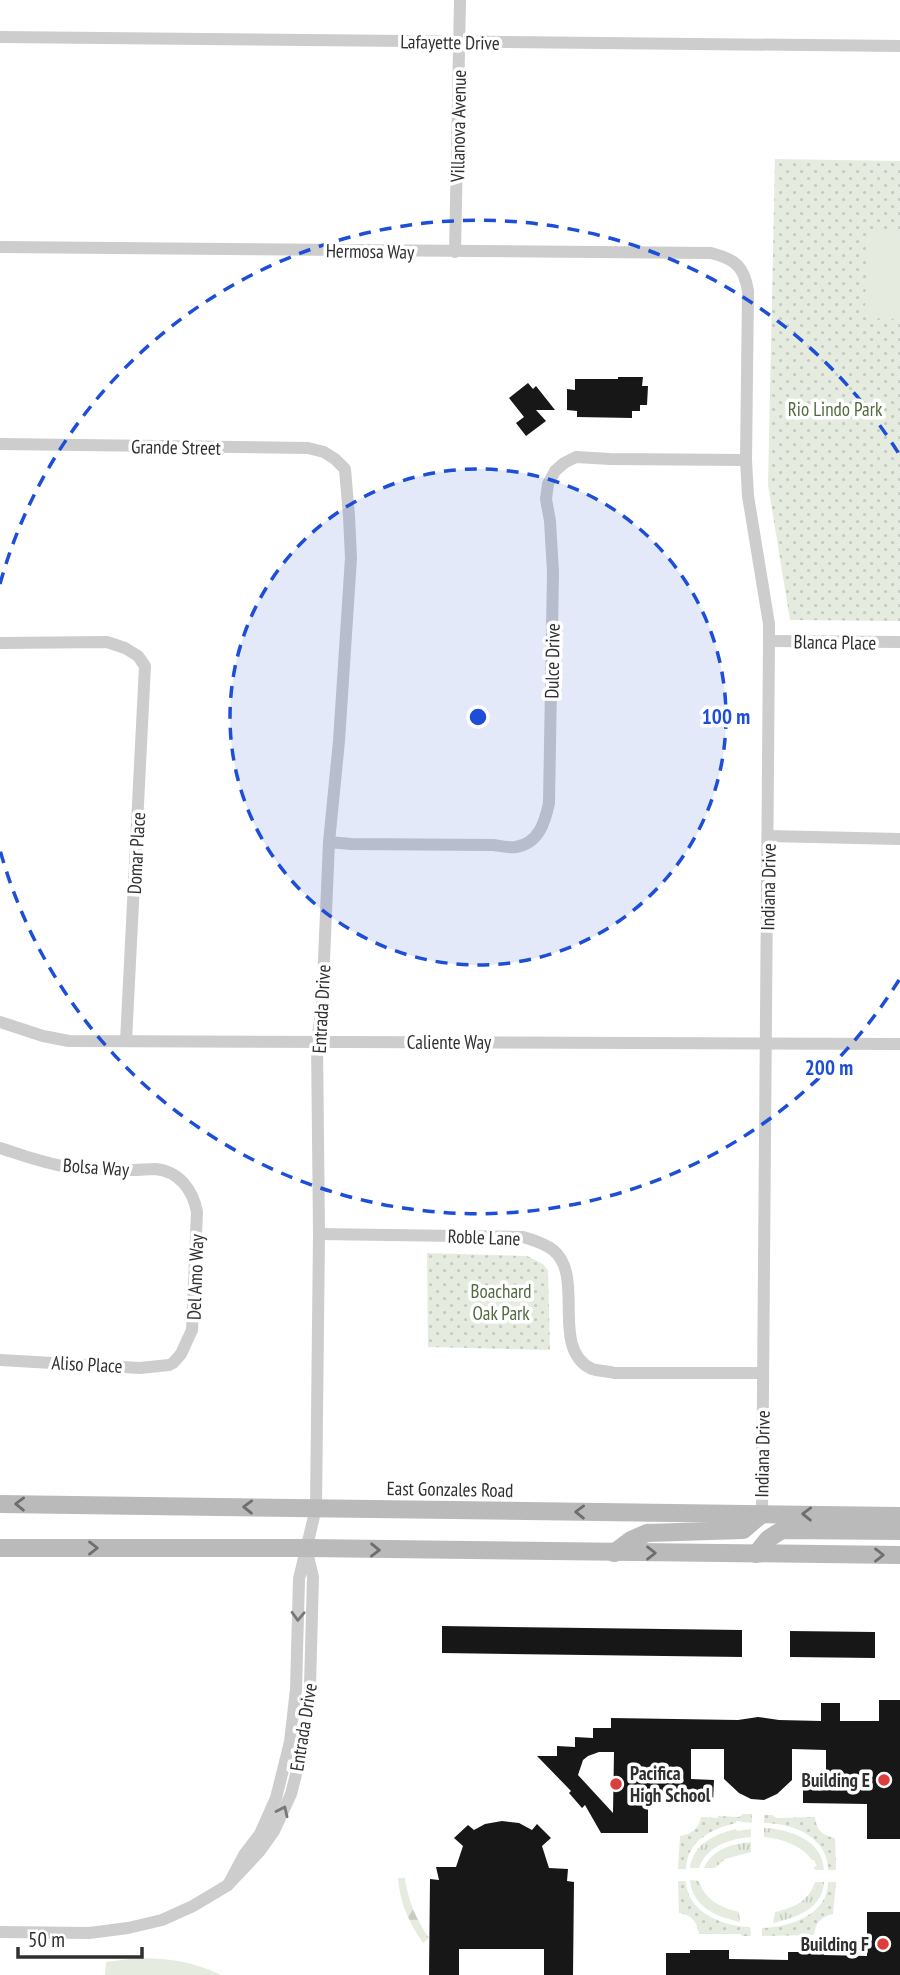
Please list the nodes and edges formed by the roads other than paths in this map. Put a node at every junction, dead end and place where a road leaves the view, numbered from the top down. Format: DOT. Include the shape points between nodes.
graph roads {
  1 [pos="460,0"];
  2 [pos="0,37"];
  3 [pos="460,43"];
  4 [pos="900,46"];
  5 [pos="0,247"];
  6 [pos="455,252"];
  7 [pos="738,265"];
  8 [pos="0,444"];
  9 [pos="746,460"];
  10 [pos="345,469"];
  11 [pos="769,641"];
  12 [pos="900,642"];
  13 [pos="0,643"];
  14 [pos="768,836"];
  15 [pos="900,839"];
  16 [pos="329,842"];
  17 [pos="0,1022"];
  18 [pos="126,1041"];
  19 [pos="317,1041"];
  20 [pos="766,1044"];
  21 [pos="900,1044"];
  22 [pos="0,1148"];
  23 [pos="188,1187"];
  24 [pos="319,1234"];
  25 [pos="0,1360"];
  26 [pos="173,1363"];
  27 [pos="763,1373"];
  28 [pos="0,1504"];
  29 [pos="316,1508"];
  30 [pos="762,1514"];
  31 [pos="900,1516"];
  32 [pos="900,1531"];
  33 [pos="0,1548"];
  34 [pos="306,1548"];
  35 [pos="614,1553"];
  36 [pos="756,1554"];
  37 [pos="900,1555"];
  38 [pos="0,1932"];
  1 -- 3 [label="street, Villanova Avenue"];
  2 -- 3 [label="street, Lafayette Drive"];
  3 -- 4 [label="street, Lafayette Drive"];
  3 -- 6 [label="street, Villanova Avenue"];
  5 -- 6 [label="street, Hermosa Way"];
  6 -- 7 [label="street, Hermosa Way" via="711,253"];
  7 -- 9 [label="street, Indiana Drive" via="748,291"];
  8 -- 10 [label="street, Grande Street" via="308,448 324,452"];
  9 -- 11 [label="street, Indiana Drive"];
  9 -- 16 [label="street, Dulce Drive" via="576,457 555,471 546,499 553,572 550,803 543,827 530,841 516,847"];
  10 -- 16 [label="street, Entrada Drive" via="351,558"];
  11 -- 12 [label="street, Blanca Place"];
  11 -- 14 [label="street, Indiana Drive"];
  13 -- 18 [label="street, Domar Place" via="107,642 138,656 145,666"];
  14 -- 15 [label="street"];
  14 -- 20 [label="street, Indiana Drive"];
  16 -- 19 [label="street, Entrada Drive"];
  17 -- 18 [label="street, Caliente Way" via="69,1041"];
  18 -- 19 [label="street, Caliente Way"];
  19 -- 20 [label="street, Caliente Way"];
  19 -- 24 [label="street, Entrada Drive"];
  20 -- 21 [label="street, Caliente Way"];
  20 -- 27 [label="street, Indiana Drive"];
  22 -- 23 [label="street, Bolsa Way" via="66,1167 166,1171"];
  23 -- 26 [label="street, Del Amo Way" via="197,1212 194,1315 187,1344"];
  24 -- 27 [label="street, Roble Lane" via="523,1237 554,1251 563,1262 568,1277 569,1334 580,1359 592,1369"];
  24 -- 29 [label="street, Entrada Drive"];
  25 -- 26 [label="street, Aliso Place" via="140,1368"];
  27 -- 30 [label="street, Indiana Drive"];
  29 -- 28 [label="main road, East Gonzales Road, one-way"];
  30 -- 29 [label="main road, East Gonzales Road, one-way"];
  29 -- 34 [label="street, Entrada Drive"];
  31 -- 30 [label="main road, East Gonzales Road, one-way"];
  30 -- 35 [label="main road" via="743,1530 648,1533"];
  32 -- 36 [label="main road" via="782,1530"];
  33 -- 34 [label="main road, one-way"];
  34 -- 35 [label="main road, one-way"];
  34 -- 38 [label="street, Entrada Drive" via="313,1577 305,1739 291,1794 274,1831 258,1852 228,1885 162,1920 89,1933"];
  35 -- 36 [label="main road, one-way"];
  36 -- 37 [label="main road, one-way"];
}
